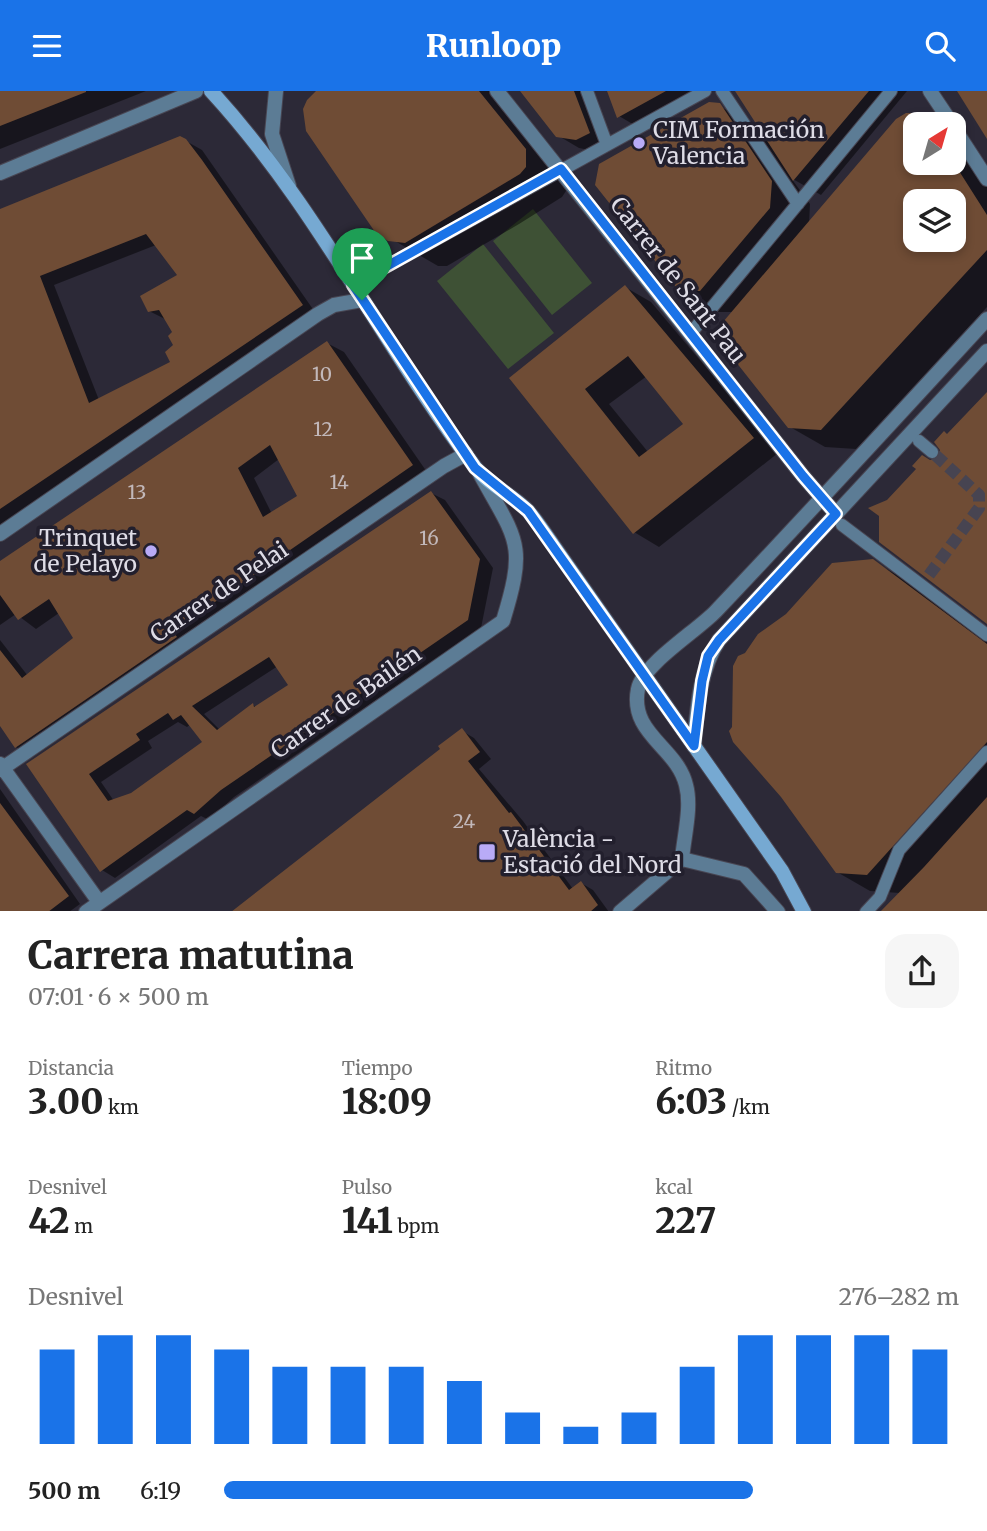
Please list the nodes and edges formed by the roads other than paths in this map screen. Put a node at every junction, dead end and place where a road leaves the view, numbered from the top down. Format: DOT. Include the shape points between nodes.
graph roads {
  1 [pos="196,91"];
  2 [pos="211,91"];
  3 [pos="276,91"];
  4 [pos="497,91"];
  5 [pos="587,91"];
  6 [pos="705,91"];
  7 [pos="722,91"];
  8 [pos="891,91"];
  9 [pos="930,91"];
  10 [pos="944,112"];
  11 [pos="607,145"];
  12 [pos="966,146"];
  13 [pos="561,169"];
  14 [pos="0,173"];
  15 [pos="987,179"];
  16 [pos="291,194"];
  17 [pos="798,204"];
  18 [pos="353,285"];
  19 [pos="362,300"];
  20 [pos="987,319"];
  21 [pos="691,333"];
  22 [pos="987,351"];
  23 [pos="919,440"];
  24 [pos="932,452"];
  25 [pos="466,454"];
  26 [pos="480,474"];
  27 [pos="821,498"];
  28 [pos="839,519"];
  29 [pos="0,534"];
  30 [pos="987,635"];
  31 [pos="643,675"];
  32 [pos="694,746"];
  33 [pos="987,752"];
  34 [pos="1,767"];
  35 [pos="682,859"];
  36 [pos="99,902"];
  37 [pos="87,911"];
  38 [pos="621,911"];
  39 [pos="777,911"];
  40 [pos="803,911"];
  41 [pos="867,911"];
  1 -- 14 [label="street"];
  2 -- 16 [label="main road"];
  3 -- 16 [label="street" via="272,134"];
  4 -- 13 [label="street, Carrer de Sant Pau"];
  5 -- 11 [label="street"];
  6 -- 11 [label="street"];
  7 -- 17 [label="street"];
  8 -- 17 [label="street"];
  9 -- 10 [label="street"];
  11 -- 13 [label="street"];
  12 -- 15 [label="street"];
  13 -- 18 [label="street"];
  13 -- 21 [label="street, Carrer de Sant Pau"];
  16 -- 18 [label="main road"];
  17 -- 21 [label="street"];
  18 -- 19 [label="main road"];
  19 -- 25 [label="main road"];
  19 -- 29 [label="street" via="334,305 318,314"];
  20 -- 27 [label="street"];
  21 -- 27 [label="street, Carrer de Sant Pau"];
  22 -- 28 [label="street"];
  23 -- 24 [label="street"];
  25 -- 26 [label="main road"];
  25 -- 34 [label="street, Carrer de Pelai"];
  26 -- 31 [label="main road" via="528,511"];
  26 -- 36 [label="street, Carrer de Bailén" via="516,538 513,587 503,621"];
  27 -- 28 [label="street, Carrer de Sant Pau"];
  27 -- 31 [label="street" via="701,627"];
  28 -- 30 [label="street" via="925,580"];
  28 -- 32 [label="street" via="708,656"];
  31 -- 32 [label="main road"];
  31 -- 35 [label="street" via="638,713 652,740 686,782"];
  32 -- 40 [label="main road" via="782,871"];
  33 -- 41 [label="street" via="899,850 880,897"];
  34 -- 36 [label="street"];
  35 -- 38 [label="street"];
  35 -- 39 [label="street" via="744,874"];
  36 -- 37 [label="street, Carrer de Bailén"];
}
